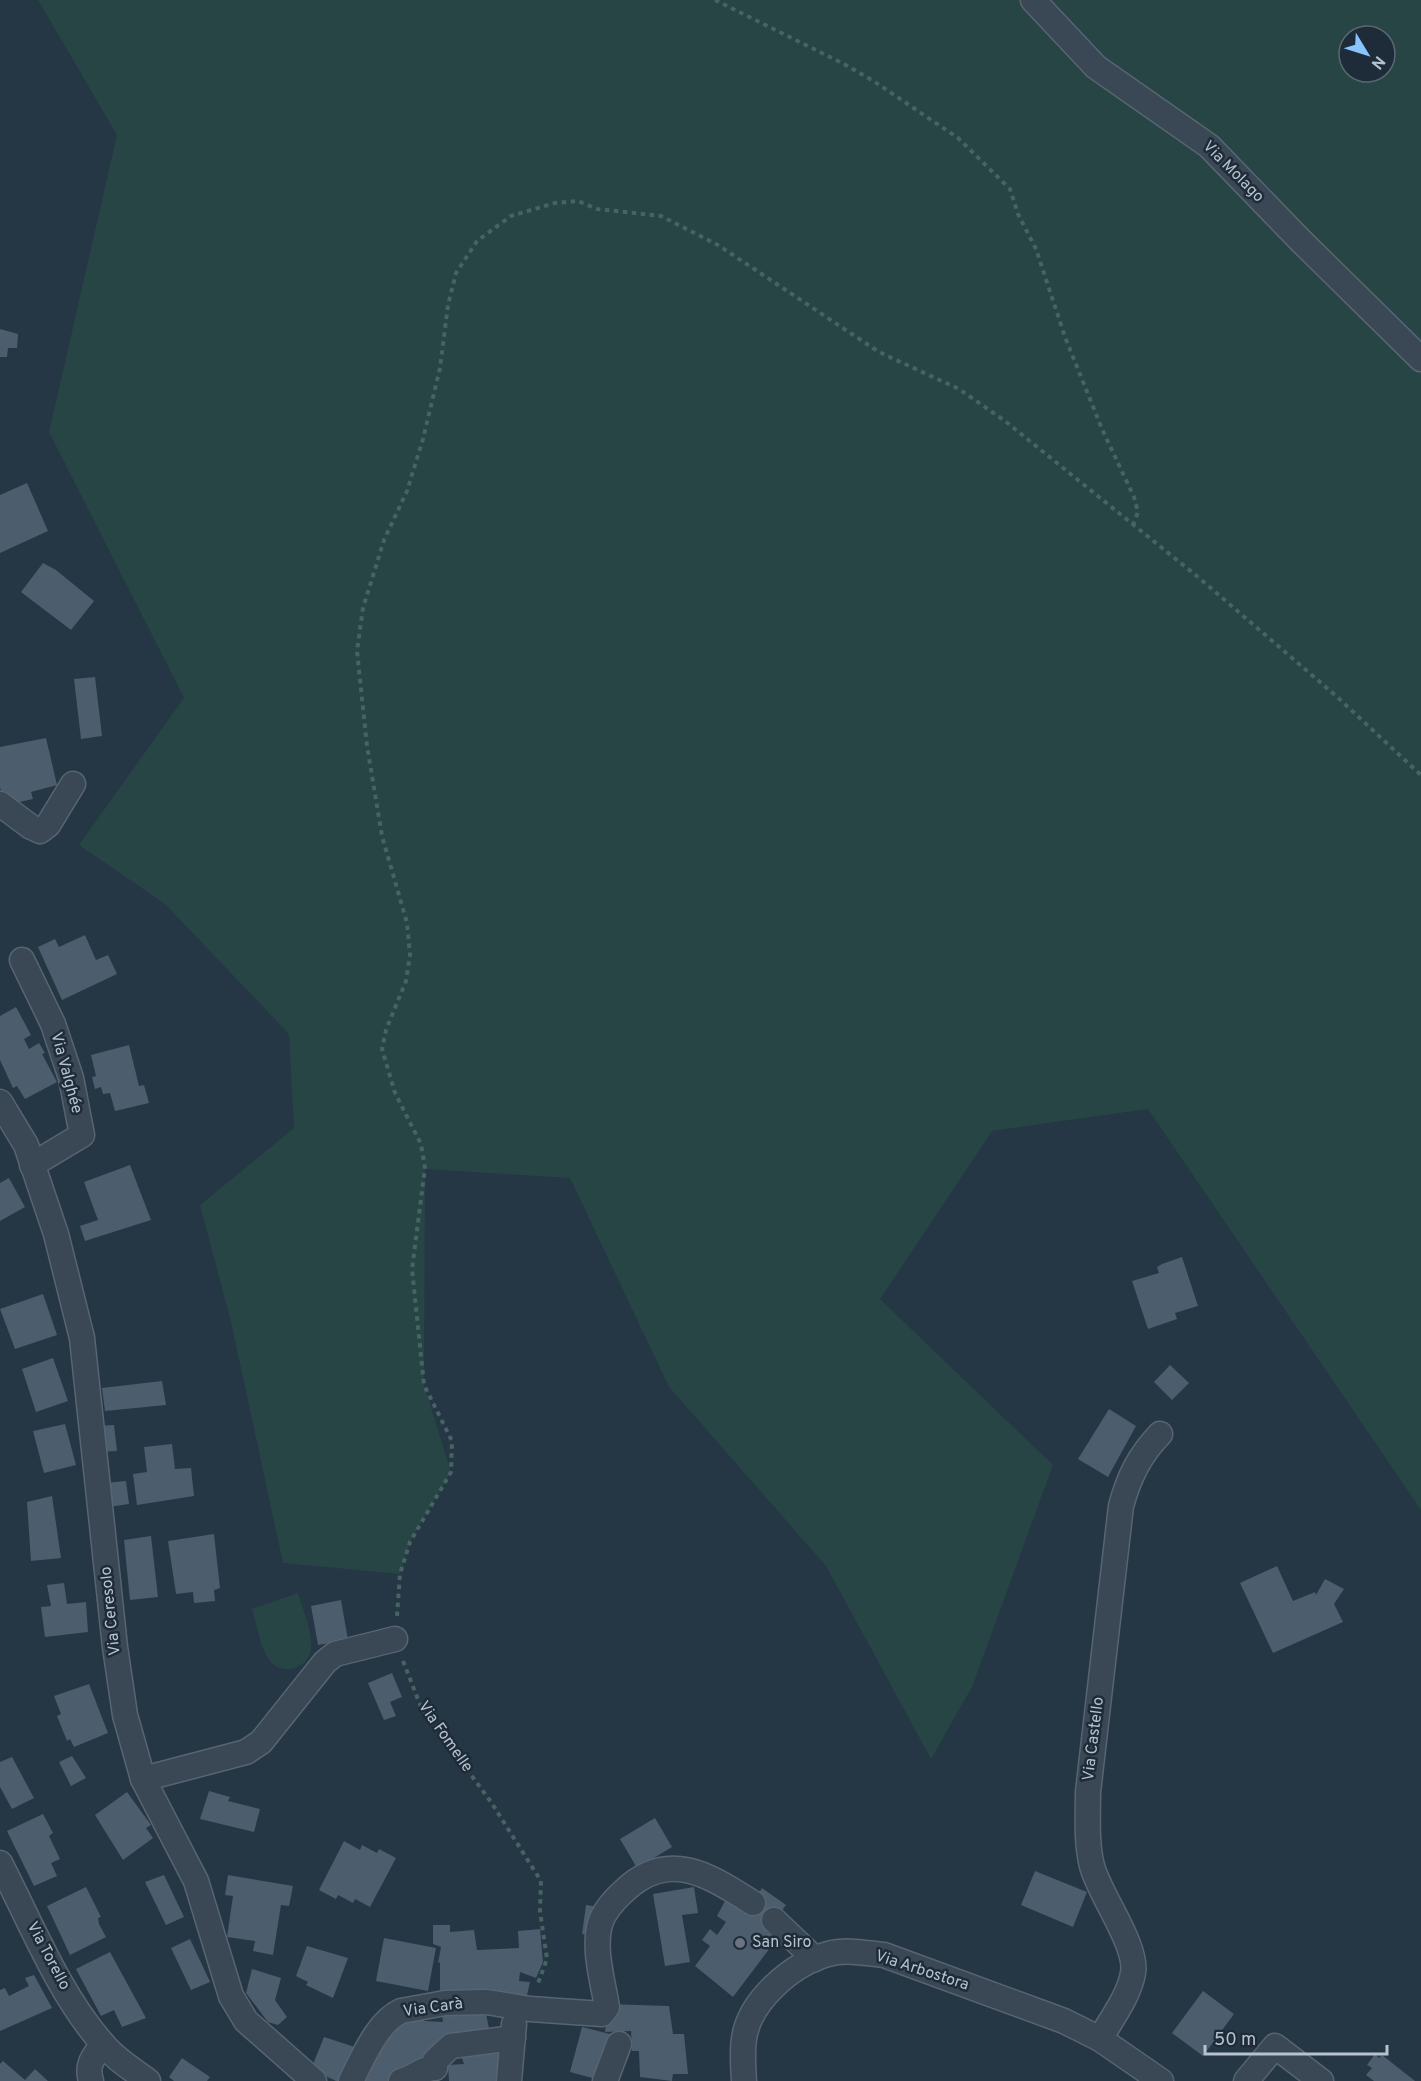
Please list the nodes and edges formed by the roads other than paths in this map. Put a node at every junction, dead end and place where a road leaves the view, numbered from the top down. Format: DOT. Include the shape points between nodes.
graph roads {
  1 [pos="1033,0"];
  2 [pos="1421,359"];
  3 [pos="73,784"];
  4 [pos="0,804"];
  5 [pos="22,960"];
  6 [pos="0,1102"];
  7 [pos="32,1165"];
  8 [pos="1160,1434"];
  9 [pos="395,1640"];
  10 [pos="143,1779"];
  11 [pos="0,1863"];
  12 [pos="753,1903"];
  13 [pos="774,1920"];
  14 [pos="815,1959"];
  15 [pos="523,2008"];
  16 [pos="513,2038"];
  17 [pos="1100,2039"];
  18 [pos="103,2044"];
  19 [pos="618,2044"];
  20 [pos="91,2081"];
  21 [pos="148,2081"];
  22 [pos="314,2081"];
  23 [pos="351,2081"];
  24 [pos="401,2081"];
  25 [pos="509,2081"];
  26 [pos="605,2081"];
  27 [pos="744,2081"];
  28 [pos="1161,2081"];
  29 [pos="1246,2081"];
  30 [pos="1322,2081"];
  1 -- 2 [label="street, Via Molago" via="1096,68 1209,146"];
  3 -- 4 [label="street" via="48,825 40,831"];
  5 -- 7 [label="street, Via Valghée" via="53,1024 71,1078 82,1135"];
  6 -- 7 [label="street, Via Ceresolo" via="26,1145"];
  7 -- 10 [label="street, Via Ceresolo" via="56,1234 82,1338 115,1647 125,1715"];
  8 -- 17 [label="street, Via Castello" via="1142,1453 1121,1506 1088,1792 1092,1866 1131,1951 1134,1971 1129,1989"];
  9 -- 10 [label="street" via="335,1654 261,1742 246,1752"];
  10 -- 22 [label="street, Via Ceresolo" via="196,1881 231,1996 246,2021"];
  11 -- 18 [label="street, Via Torello" via="66,1991"];
  12 -- 15 [label="street, Via Carà" via="712,1877 680,1868 657,1870 635,1881 606,1910 600,1925 598,1946 605,2011 602,2014"];
  13 -- 14 [label="street"];
  14 -- 17 [label="street, Via Arbostora" via="856,1952 884,1955 1064,2021"];
  14 -- 27 [label="street, Via Arbostora" via="791,1973 752,2012 744,2038"];
  15 -- 16 [label="street"];
  15 -- 23 [label="street, Via Carà" via="487,2002 445,2003 395,2014 372,2042"];
  16 -- 24 [label="street" via="452,2046 435,2061 435,2067"];
  16 -- 25 [label="street"];
  17 -- 28 [label="street, Via Arbostora"];
  18 -- 20 [label="street" via="90,2060"];
  18 -- 21 [label="street, Via Torello"];
  19 -- 26 [label="street"];
  29 -- 30 [label="street" via="1275,2046"];
}
